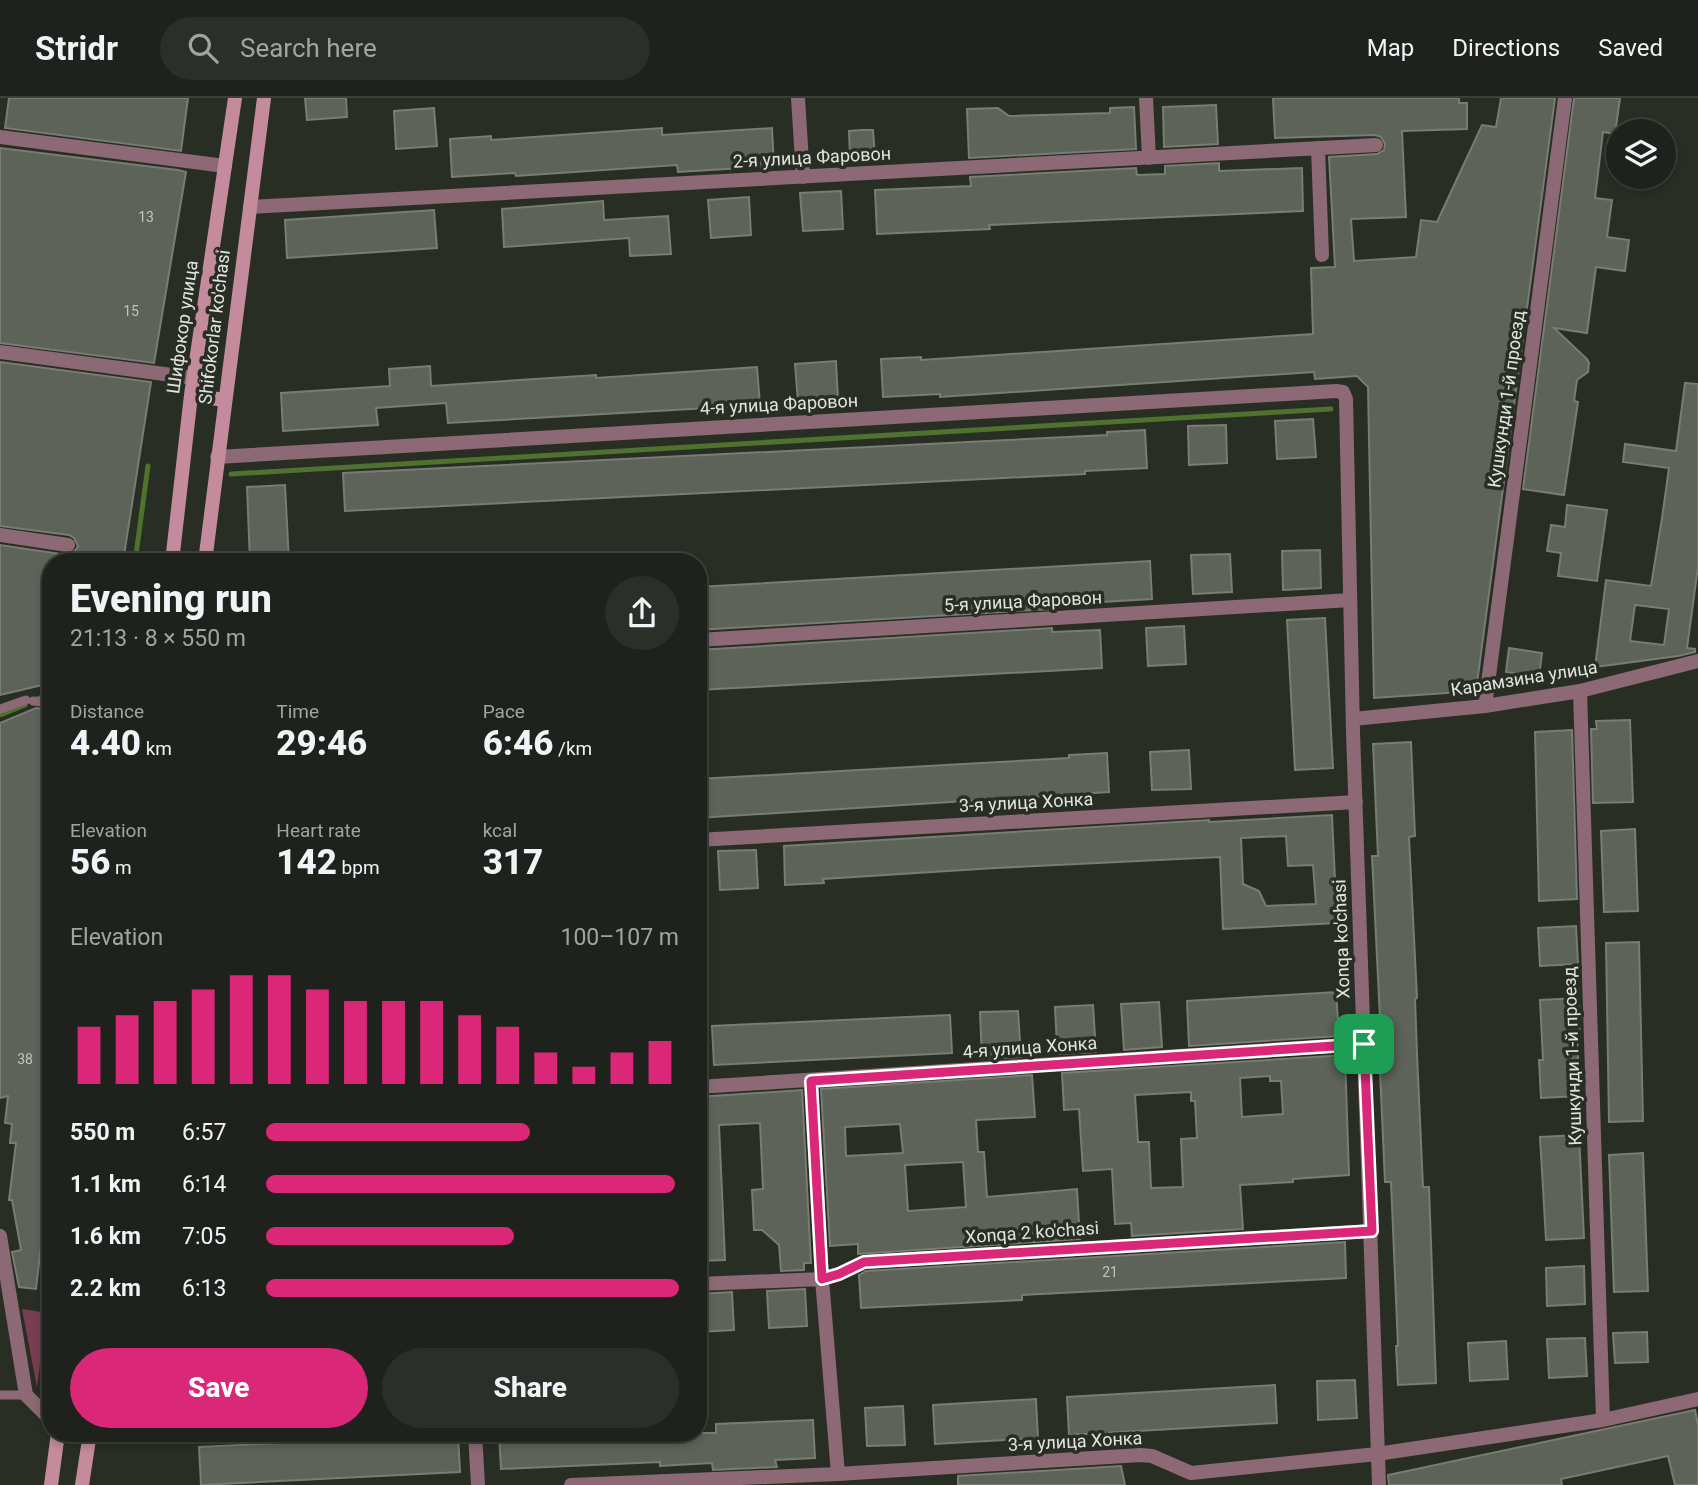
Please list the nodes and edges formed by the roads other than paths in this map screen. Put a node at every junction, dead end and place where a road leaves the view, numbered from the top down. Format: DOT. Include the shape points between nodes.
graph roads {
  1 [pos="234,98"];
  2 [pos="264,98"];
  3 [pos="798,98"];
  4 [pos="1146,98"];
  5 [pos="1565,98"];
  6 [pos="0,137"];
  7 [pos="1376,145"];
  8 [pos="1318,148"];
  9 [pos="1149,158"];
  10 [pos="225,166"];
  11 [pos="803,177"];
  12 [pos="250,207"];
  13 [pos="1322,255"];
  14 [pos="0,352"];
  15 [pos="194,377"];
  16 [pos="1343,392"];
  17 [pos="191,395"];
  18 [pos="224,400"];
  19 [pos="217,457"];
  20 [pos="0,535"];
  21 [pos="68,545"];
  22 [pos="173,553"];
  23 [pos="206,553"];
  24 [pos="1350,600"];
  25 [pos="707,639"];
  26 [pos="1698,661"];
  27 [pos="1580,691"];
  28 [pos="42,703"];
  29 [pos="1485,706"];
  30 [pos="0,709"];
  31 [pos="1353,719"];
  32 [pos="1356,803"];
  33 [pos="707,839"];
  34 [pos="1364,1044"];
  35 [pos="811,1081"];
  36 [pos="707,1087"];
  37 [pos="1372,1231"];
  38 [pos="0,1236"];
  39 [pos="822,1279"];
  40 [pos="707,1284"];
  41 [pos="0,1395"];
  42 [pos="26,1395"];
  43 [pos="1698,1399"];
  44 [pos="42,1411"];
  45 [pos="1603,1420"];
  46 [pos="57,1442"];
  47 [pos="89,1442"];
  48 [pos="476,1442"];
  49 [pos="1377,1454"];
  50 [pos="838,1475"];
  51 [pos="1188,1479"];
  52 [pos="786,1481"];
  53 [pos="51,1485"];
  54 [pos="82,1485"];
  55 [pos="478,1485"];
  56 [pos="571,1485"];
  57 [pos="1379,1485"];
  1 -- 10 [label="main road, Шифокор улица"];
  2 -- 12 [label="main road, Shifokorlar ko'chasi"];
  3 -- 11 [label="street"];
  4 -- 9 [label="street"];
  5 -- 29 [label="street, Кушкунди 1-й проезд"];
  6 -- 10 [label="street"];
  7 -- 8 [label="street, 2-я улица Фаровон"];
  8 -- 9 [label="street, 2-я улица Фаровон"];
  8 -- 13 [label="street"];
  9 -- 11 [label="street, 2-я улица Фаровон"];
  10 -- 15 [label="main road, Шифокор улица"];
  11 -- 12 [label="street, 2-я улица Фаровон"];
  12 -- 18 [label="main road, Shifokorlar ko'chasi"];
  14 -- 15 [label="street"];
  15 -- 17 [label="main road, Шифокор улица"];
  16 -- 19 [label="street, 4-я улица Фаровон"];
  16 -- 24 [label="street, Xonqa ko'chasi"];
  17 -- 18 [label="main road"];
  17 -- 22 [label="main road, Шифокор улица"];
  18 -- 19 [label="main road, Shifokorlar ko'chasi"];
  19 -- 23 [label="main road, Shifokorlar ko'chasi"];
  20 -- 21 [label="street"];
  24 -- 25 [label="street, 5-я улица Фаровон"];
  24 -- 31 [label="street, Xonqa ko'chasi"];
  26 -- 27 [label="street, Карамзина улица"];
  27 -- 29 [label="street, Карамзина улица"];
  27 -- 45 [label="street, Кушкунди 1-й проезд"];
  28 -- 30 [label="lane" via="29,701"];
  29 -- 31 [label="street, Карамзина улица"];
  31 -- 32 [label="street, Xonqa ko'chasi"];
  32 -- 33 [label="street, 3-я улица Хонка"];
  32 -- 34 [label="street, Xonqa ko'chasi"];
  34 -- 35 [label="street, 4-я улица Хонка"];
  34 -- 37 [label="street, Xonqa ko'chasi"];
  35 -- 36 [label="street, 4-я улица Хонка"];
  35 -- 39 [label="street"];
  37 -- 39 [label="street, Xonqa 2 ko'chasi" via="864,1262"];
  37 -- 49 [label="street, Xonqa ko'chasi"];
  38 -- 42 [label="street"];
  39 -- 40 [label="street, Xonqa 2 ko'chasi"];
  39 -- 50 [label="street"];
  41 -- 42 [label="lane"];
  42 -- 44 [label="street"];
  43 -- 45 [label="street, 3-я улица Хонка"];
  45 -- 49 [label="street, 3-я улица Хонка"];
  46 -- 53 [label="main road"];
  47 -- 54 [label="main road"];
  48 -- 55 [label="street"];
  49 -- 51 [label="street, 3-я улица Хонка"];
  49 -- 57 [label="street, Xonqa ko'chasi"];
  50 -- 51 [label="street, 3-я улица Хонка" via="1141,1455 1152,1456"];
  50 -- 52 [label="street, 3-я улица Хонка"];
  52 -- 56 [label="street, 3-я улица Хонка"];
}
